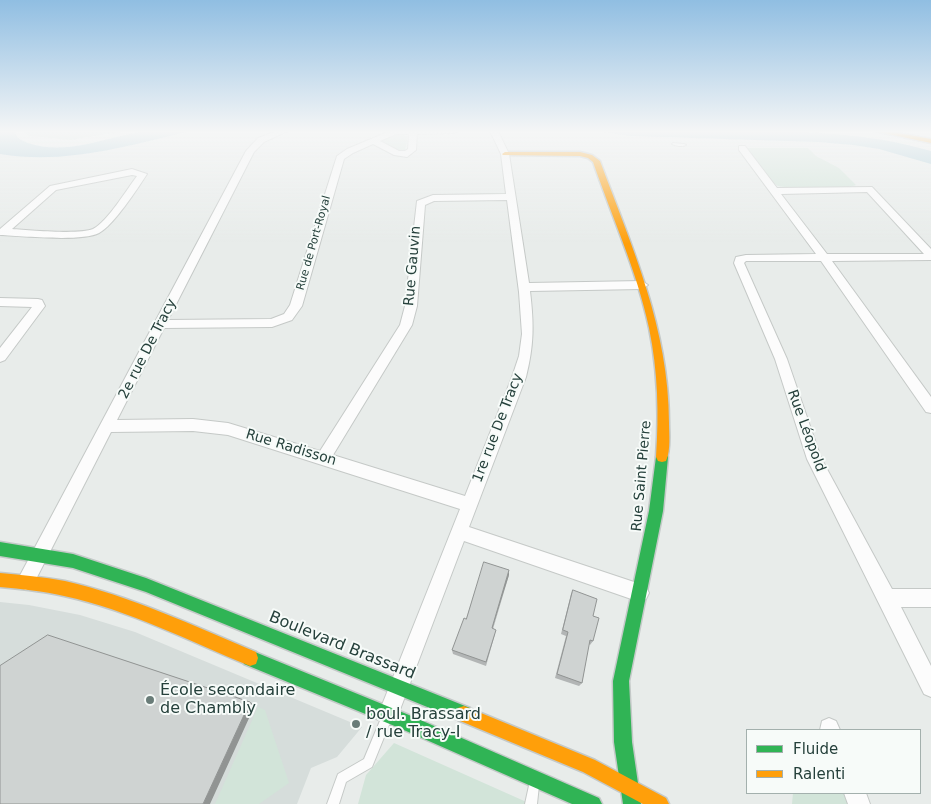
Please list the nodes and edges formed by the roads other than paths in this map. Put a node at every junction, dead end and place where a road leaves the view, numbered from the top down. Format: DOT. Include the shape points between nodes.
graph roads {
  1 [pos="241,169"];
  2 [pos="335,169"];
  3 [pos="507,169"];
  4 [pos="599,169"];
  5 [pos="758,169"];
  6 [pos="775,191"];
  7 [pos="511,197"];
  8 [pos="2,232"];
  9 [pos="931,256"];
  10 [pos="822,258"];
  11 [pos="642,285"];
  12 [pos="525,287"];
  13 [pos="0,302"];
  14 [pos="161,324"];
  15 [pos="0,357"];
  16 [pos="931,408"];
  17 [pos="108,426"];
  18 [pos="323,459"];
  19 [pos="468,504"];
  20 [pos="458,531"];
  21 [pos="0,549"];
  22 [pos="40,554"];
  23 [pos="0,580"];
  24 [pos="26,581"];
  25 [pos="640,593"];
  26 [pos="887,598"];
  27 [pos="931,598"];
  28 [pos="179,612"];
  29 [pos="399,686"];
  30 [pos="931,687"];
  31 [pos="388,714"];
  32 [pos="535,778"];
  33 [pos="628,784"];
  34 [pos="333,804"];
  35 [pos="531,804"];
  36 [pos="593,804"];
  37 [pos="632,804"];
  38 [pos="660,804"];
  1 -- 14 [label="street, 2e rue De Tracy"];
  2 -- 14 [label="street, Rue de Port-Royal" via="291,315 268,324"];
  3 -- 7 [label="street, 1re rue De Tracy"];
  4 -- 11 [label="street, Rue Saint Pierre"];
  5 -- 6 [label="street"];
  6 -- 9 [label="street" via="869,189"];
  6 -- 10 [label="street"];
  7 -- 12 [label="street, 1re rue De Tracy"];
  7 -- 18 [label="street, Rue Gauvin" via="433,198 419,204 406,325"];
  8 -- 8 [label="street" via="80,234 96,231 142,174 132,172 53,188"];
  9 -- 10 [label="street"];
  10 -- 16 [label="street"];
  10 -- 26 [label="street, Rue Léopold" via="740,259 739,266 781,359 814,459"];
  11 -- 12 [label="street"];
  11 -- 25 [label="street, Rue Saint Pierre" via="658,347 663,426 656,511"];
  12 -- 19 [label="street, 1re rue De Tracy" via="528,323 525,356"];
  13 -- 15 [label="street" via="35,302 39,306"];
  14 -- 17 [label="street, 2e rue De Tracy"];
  17 -- 18 [label="street, Rue Radisson" via="219,427"];
  17 -- 22 [label="street, 2e rue De Tracy"];
  18 -- 19 [label="street, Rue Radisson"];
  19 -- 20 [label="street, 1re rue De Tracy"];
  20 -- 25 [label="street"];
  20 -- 29 [label="street, 1re rue De Tracy"];
  21 -- 22 [label="street, Boulevard Brassard"];
  22 -- 24 [label="street, 2e rue De Tracy"];
  22 -- 28 [label="street, Boulevard Brassard" via="103,570"];
  23 -- 24 [label="street, Boulevard Brassard"];
  24 -- 28 [label="street, Boulevard Brassard"];
  25 -- 33 [label="street, Rue Saint Pierre" via="621,681"];
  26 -- 27 [label="street"];
  26 -- 30 [label="street, Rue Léopold"];
  28 -- 29 [label="street, Boulevard Brassard"];
  28 -- 31 [label="street, Boulevard Brassard"];
  29 -- 31 [label="street, 1re rue De Tracy"];
  29 -- 33 [label="street, Boulevard Brassard"];
  31 -- 32 [label="street, Boulevard Brassard"];
  31 -- 34 [label="lane" via="368,763 342,778"];
  32 -- 35 [label="lane"];
  32 -- 36 [label="street, Boulevard Brassard"];
  33 -- 37 [label="street, Rue Saint Pierre"];
  33 -- 38 [label="street, Boulevard Brassard"];
}
